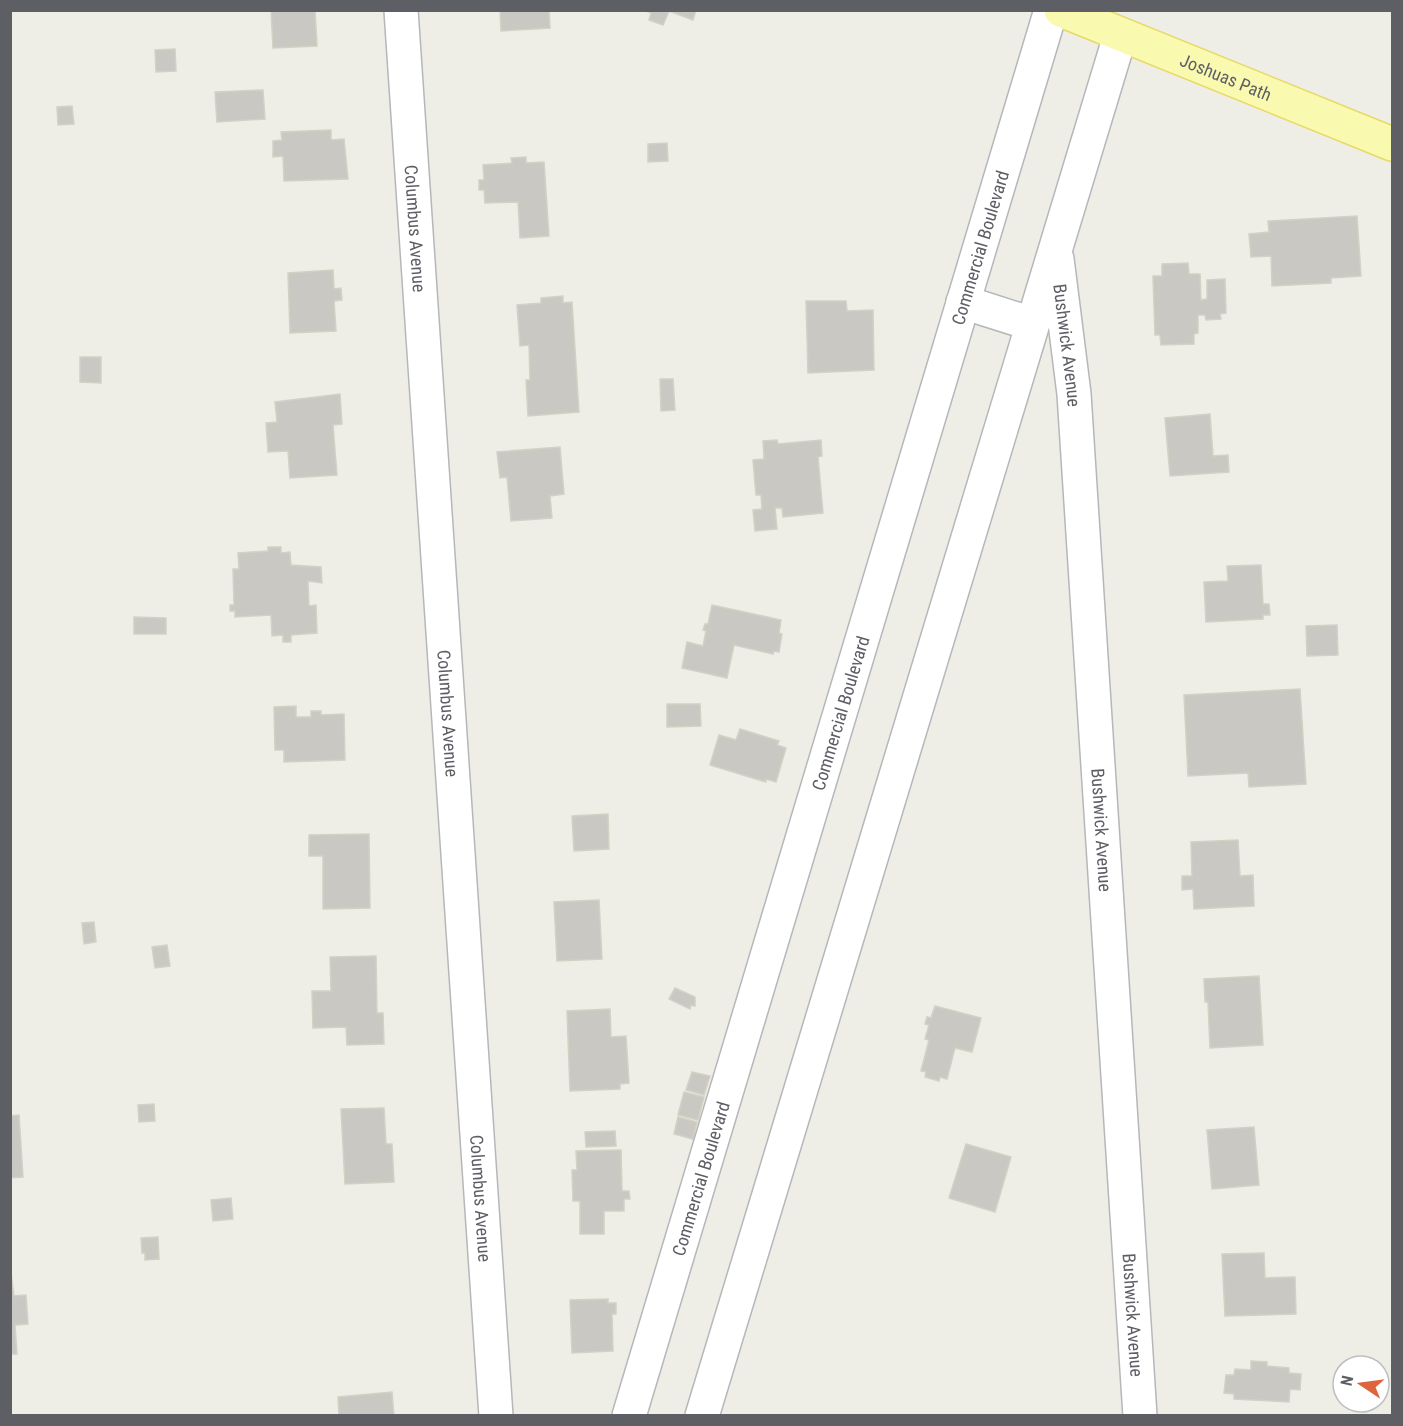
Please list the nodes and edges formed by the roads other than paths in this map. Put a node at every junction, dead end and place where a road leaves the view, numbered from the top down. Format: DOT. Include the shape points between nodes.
graph roads {
  1 [pos="401,10"];
  2 [pos="1052,10"];
  3 [pos="1061,10"];
  4 [pos="1120,36"];
  5 [pos="1392,144"];
  6 [pos="1055,246"];
  7 [pos="963,302"];
  8 [pos="1032,324"];
  9 [pos="496,1416"];
  10 [pos="629,1416"];
  11 [pos="702,1416"];
  12 [pos="1140,1416"];
  1 -- 9 [label="street, Columbus Avenue"];
  2 -- 7 [label="street, Commercial Boulevard"];
  3 -- 4 [label="main road, Joshuas Path"];
  4 -- 5 [label="main road, Joshuas Path"];
  4 -- 6 [label="street"];
  6 -- 8 [label="street"];
  6 -- 12 [label="street, Bushwick Avenue" via="1074,394"];
  7 -- 8 [label="street"];
  7 -- 10 [label="street, Commercial Boulevard"];
  8 -- 11 [label="street"];
}
